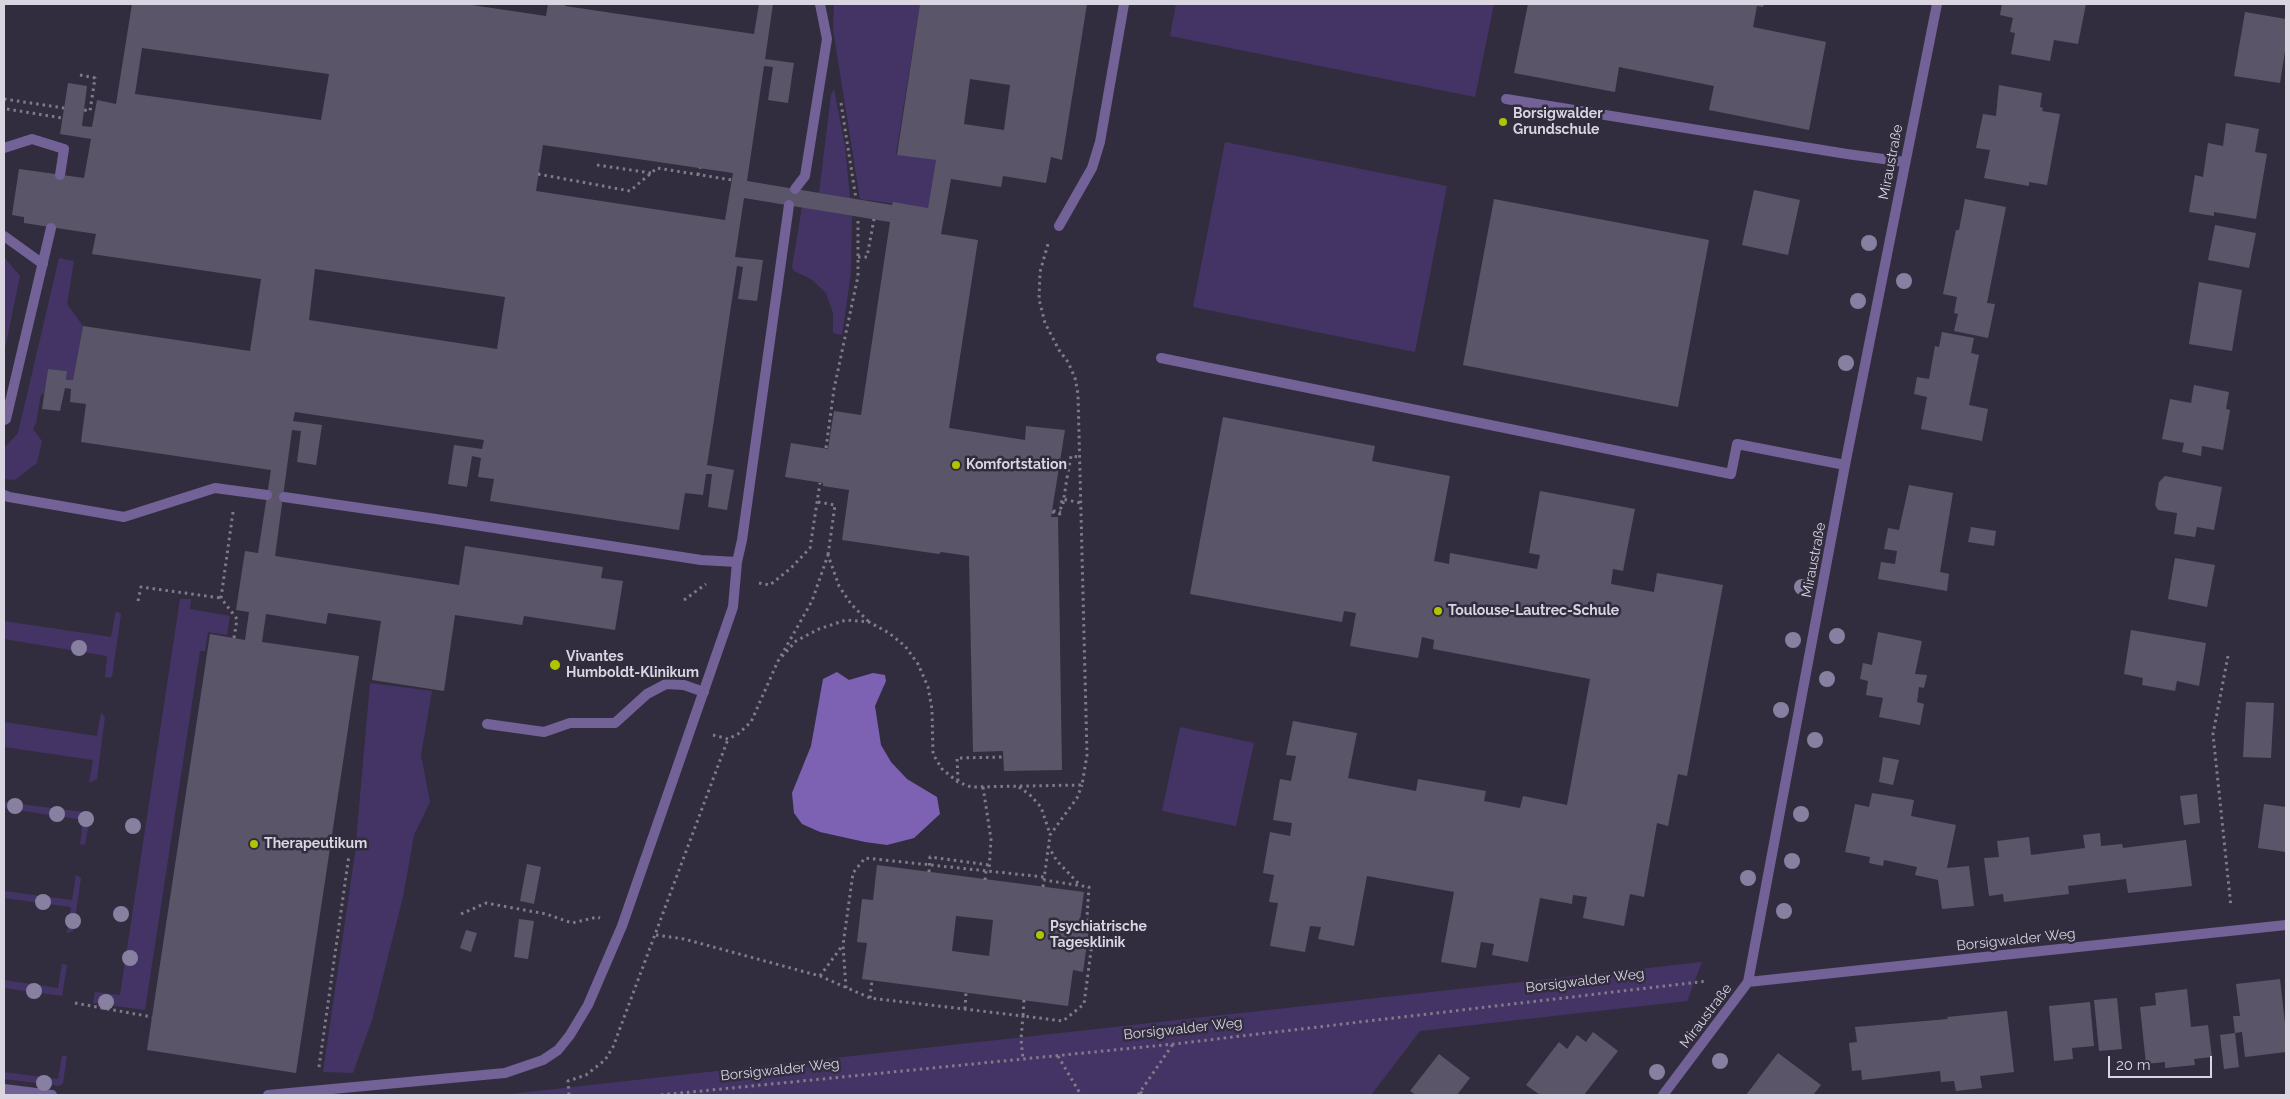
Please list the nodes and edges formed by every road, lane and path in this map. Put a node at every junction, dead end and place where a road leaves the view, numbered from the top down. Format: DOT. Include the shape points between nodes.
graph roads {
  1 [pos="820,4"];
  2 [pos="1124,4"];
  3 [pos="1937,4"];
  4 [pos="80,76"];
  5 [pos="840,96"];
  6 [pos="4,99"];
  7 [pos="1506,99"];
  8 [pos="64,108"];
  9 [pos="7,109"];
  10 [pos="84,110"];
  11 [pos="62,118"];
  12 [pos="4,148"];
  13 [pos="1905,162"];
  14 [pos="597,165"];
  15 [pos="700,168"];
  16 [pos="652,173"];
  17 [pos="60,174"];
  18 [pos="538,174"];
  19 [pos="698,175"];
  20 [pos="732,180"];
  21 [pos="795,189"];
  22 [pos="856,198"];
  23 [pos="788,205"];
  24 [pos="858,217"];
  25 [pos="874,219"];
  26 [pos="1059,226"];
  27 [pos="51,228"];
  28 [pos="4,236"];
  29 [pos="858,257"];
  30 [pos="43,264"];
  31 [pos="1161,358"];
  32 [pos="4,420"];
  33 [pos="826,448"];
  34 [pos="1080,458"];
  35 [pos="1845,465"];
  36 [pos="820,483"];
  37 [pos="236,490"];
  38 [pos="267,495"];
  39 [pos="5,497"];
  40 [pos="284,497"];
  41 [pos="818,502"];
  42 [pos="1081,503"];
  43 [pos="828,555"];
  44 [pos="737,562"];
  45 [pos="736,579"];
  46 [pos="221,598"];
  47 [pos="684,600"];
  48 [pos="138,601"];
  49 [pos="869,622"];
  50 [pos="234,638"];
  51 [pos="2228,656"];
  52 [pos="778,660"];
  53 [pos="704,692"];
  54 [pos="487,724"];
  55 [pos="691,730"];
  56 [pos="728,739"];
  57 [pos="1004,757"];
  58 [pos="958,782"];
  59 [pos="1082,784"];
  60 [pos="983,787"];
  61 [pos="1019,787"];
  62 [pos="1050,834"];
  63 [pos="1048,846"];
  64 [pos="349,855"];
  65 [pos="990,865"];
  66 [pos="987,871"];
  67 [pos="929,872"];
  68 [pos="1044,879"];
  69 [pos="985,880"];
  70 [pos="1080,886"];
  71 [pos="1043,887"];
  72 [pos="2231,908"];
  73 [pos="461,914"];
  74 [pos="604,920"];
  75 [pos="2286,925"];
  76 [pos="656,934"];
  77 [pos="843,945"];
  78 [pos="820,976"];
  79 [pos="872,980"];
  80 [pos="1707,981"];
  81 [pos="1748,982"];
  82 [pos="846,988"];
  83 [pos="966,992"];
  84 [pos="870,998"];
  85 [pos="1024,1000"];
  86 [pos="76,1003"];
  87 [pos="965,1009"];
  88 [pos="1023,1016"];
  89 [pos="152,1017"];
  90 [pos="1174,1044"];
  91 [pos="1058,1056"];
  92 [pos="1023,1059"];
  93 [pos="318,1076"];
  94 [pos="4,1089"];
  95 [pos="1139,1094"];
  96 [pos="52,1095"];
  97 [pos="268,1095"];
  98 [pos="568,1095"];
  99 [pos="661,1095"];
  100 [pos="1082,1095"];
  101 [pos="1145,1095"];
  102 [pos="1663,1095"];
  1 -- 21 [label="street" via="827,39 804,176"];
  2 -- 26 [label="street" via="1100,142 1092,168"];
  3 -- 13 [label="street, Miraustraße"];
  4 -- 10 [label="path" via="95,78 90,111"];
  5 -- 22 [label="path"];
  6 -- 8 [label="path"];
  7 -- 13 [label="street"];
  9 -- 11 [label="path"];
  12 -- 17 [label="street" via="32,139 64,149"];
  13 -- 35 [label="street, Miraustraße"];
  14 -- 16 [label="path"];
  15 -- 19 [label="path"];
  16 -- 18 [label="path" via="630,191"];
  16 -- 19 [label="path" via="657,168"];
  19 -- 20 [label="path"];
  23 -- 44 [label="street"];
  24 -- 29 [label="path"];
  25 -- 29 [label="path" via="867,257"];
  26 -- 34 [label="path" via="1044,254 1039,299 1045,324 1076,378"];
  27 -- 30 [label="street"];
  28 -- 30 [label="street"];
  29 -- 33 [label="path" via="858,276 834,389"];
  30 -- 32 [label="street"];
  31 -- 35 [label="street" via="1731,474 1737,444"];
  34 -- 42 [label="path"];
  34 -- 42 [label="path, bridge" via="1071,456 1067,478 1061,512 1052,512 1060,514 1062,499"];
  35 -- 81 [label="street, Miraustraße"];
  36 -- 41 [label="path"];
  37 -- 38 [label="street"];
  37 -- 39 [label="street" via="215,488 124,516"];
  37 -- 46 [label="path"];
  40 -- 44 [label="street" via="701,560"];
  41 -- 43 [label="path" via="835,505"];
  41 -- 45 [label="path" via="810,548 791,568 770,585"];
  42 -- 59 [label="path" via="1087,755"];
  43 -- 49 [label="path" via="839,586"];
  43 -- 52 [label="path" via="812,601"];
  44 -- 45 [label="street"];
  45 -- 47 [label="path" via="717,575"];
  45 -- 53 [label="street" via="733,607"];
  46 -- 48 [label="path" via="141,586"];
  46 -- 50 [label="path" via="237,619"];
  49 -- 52 [label="path" via="846,620 819,629 796,641"];
  49 -- 58 [label="path" via="889,632 913,655 928,687 933,754 942,769"];
  51 -- 72 [label="path" via="2214,734"];
  52 -- 56 [label="path" via="752,722"];
  53 -- 54 [label="street" via="684,685 666,684 647,694 615,723 570,723 544,732"];
  53 -- 55 [label="street"];
  55 -- 56 [label="path"];
  55 -- 97 [label="street" via="622,926 588,1005 558,1050 543,1060 505,1073"];
  56 -- 76 [label="path"];
  57 -- 58 [label="path" via="957,758"];
  58 -- 60 [label="path" via="971,788"];
  59 -- 61 [label="path"];
  59 -- 62 [label="path" via="1077,798"];
  60 -- 61 [label="path"];
  60 -- 65 [label="path" via="991,839"];
  61 -- 62 [label="path" via="1041,807"];
  62 -- 63 [label="path"];
  63 -- 68 [label="path"];
  63 -- 70 [label="path"];
  64 -- 93 [label="path"];
  65 -- 66 [label="path"];
  65 -- 67 [label="path" via="930,857"];
  66 -- 68 [label="path"];
  66 -- 69 [label="path"];
  66 -- 77 [label="path" via="866,858 853,873"];
  68 -- 70 [label="path"];
  68 -- 71 [label="path"];
  70 -- 88 [label="path" via="1089,887 1087,917 1094,928 1084,1004 1063,1021"];
  73 -- 74 [label="path" via="486,902 546,914 572,923 596,917"];
  75 -- 81 [label="street, Borsigwalder Weg"];
  76 -- 78 [label="path"];
  76 -- 98 [label="path" via="606,1060 586,1075 568,1081"];
  77 -- 78 [label="path"];
  77 -- 82 [label="path"];
  78 -- 82 [label="path"];
  79 -- 84 [label="path"];
  80 -- 90 [label="path, Borsigwalder Weg"];
  81 -- 102 [label="street, Miraustraße"];
  82 -- 84 [label="path"];
  83 -- 87 [label="path"];
  84 -- 87 [label="path"];
  85 -- 88 [label="path"];
  86 -- 89 [label="path"];
  87 -- 88 [label="path"];
  88 -- 92 [label="path"];
  90 -- 91 [label="path, Borsigwalder Weg"];
  90 -- 95 [label="path"];
  91 -- 92 [label="path, Borsigwalder Weg"];
  91 -- 100 [label="path"];
  92 -- 99 [label="path, Borsigwalder Weg"];
  94 -- 96 [label="street"];
  95 -- 101 [label="path"];
}
